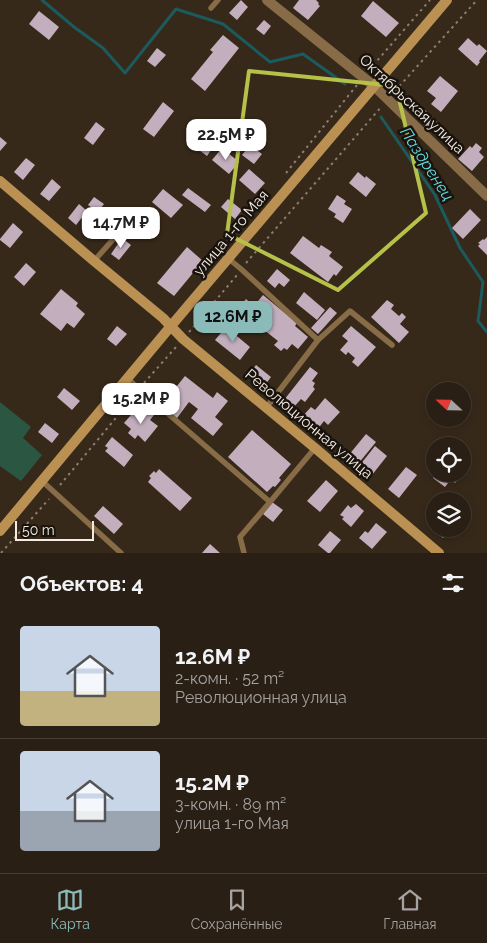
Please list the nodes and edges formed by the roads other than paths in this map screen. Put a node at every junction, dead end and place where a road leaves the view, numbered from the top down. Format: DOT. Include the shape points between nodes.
graph roads {
  1 [pos="218,0"];
  2 [pos="267,0"];
  3 [pos="447,0"];
  4 [pos="211,8"];
  5 [pos="374,86"];
  6 [pos="0,181"];
  7 [pos="487,196"];
  8 [pos="140,210"];
  9 [pos="229,259"];
  10 [pos="94,261"];
  11 [pos="171,326"];
  12 [pos="318,340"];
  13 [pos="392,345"];
  14 [pos="128,379"];
  15 [pos="266,408"];
  16 [pos="315,448"];
  17 [pos="42,481"];
  18 [pos="270,502"];
  19 [pos="0,531"];
  20 [pos="121,553"];
  21 [pos="244,553"];
  22 [pos="439,553"];
  1 -- 4 [label="lane"];
  2 -- 5 [label="street, Октябрьская улица"];
  3 -- 5 [label="main road, улица 1-го Мая"];
  5 -- 7 [label="street, Октябрьская улица"];
  5 -- 9 [label="main road, улица 1-го Мая"];
  6 -- 10 [label="main road, Революционная улица"];
  8 -- 10 [label="lane"];
  9 -- 11 [label="main road, улица 1-го Мая"];
  9 -- 12 [label="lane"];
  10 -- 11 [label="main road, Революционная улица"];
  11 -- 14 [label="main road, улица 1-го Мая"];
  11 -- 15 [label="main road, Революционная улица"];
  12 -- 13 [label="lane" via="350,311"];
  12 -- 15 [label="lane"];
  14 -- 17 [label="main road, улица 1-го Мая"];
  14 -- 18 [label="lane"];
  15 -- 16 [label="main road, Революционная улица"];
  16 -- 18 [label="lane"];
  16 -- 22 [label="main road, Революционная улица"];
  17 -- 19 [label="main road, улица 1-го Мая"];
  17 -- 20 [label="lane"];
  18 -- 21 [label="lane" via="240,538"];
}
